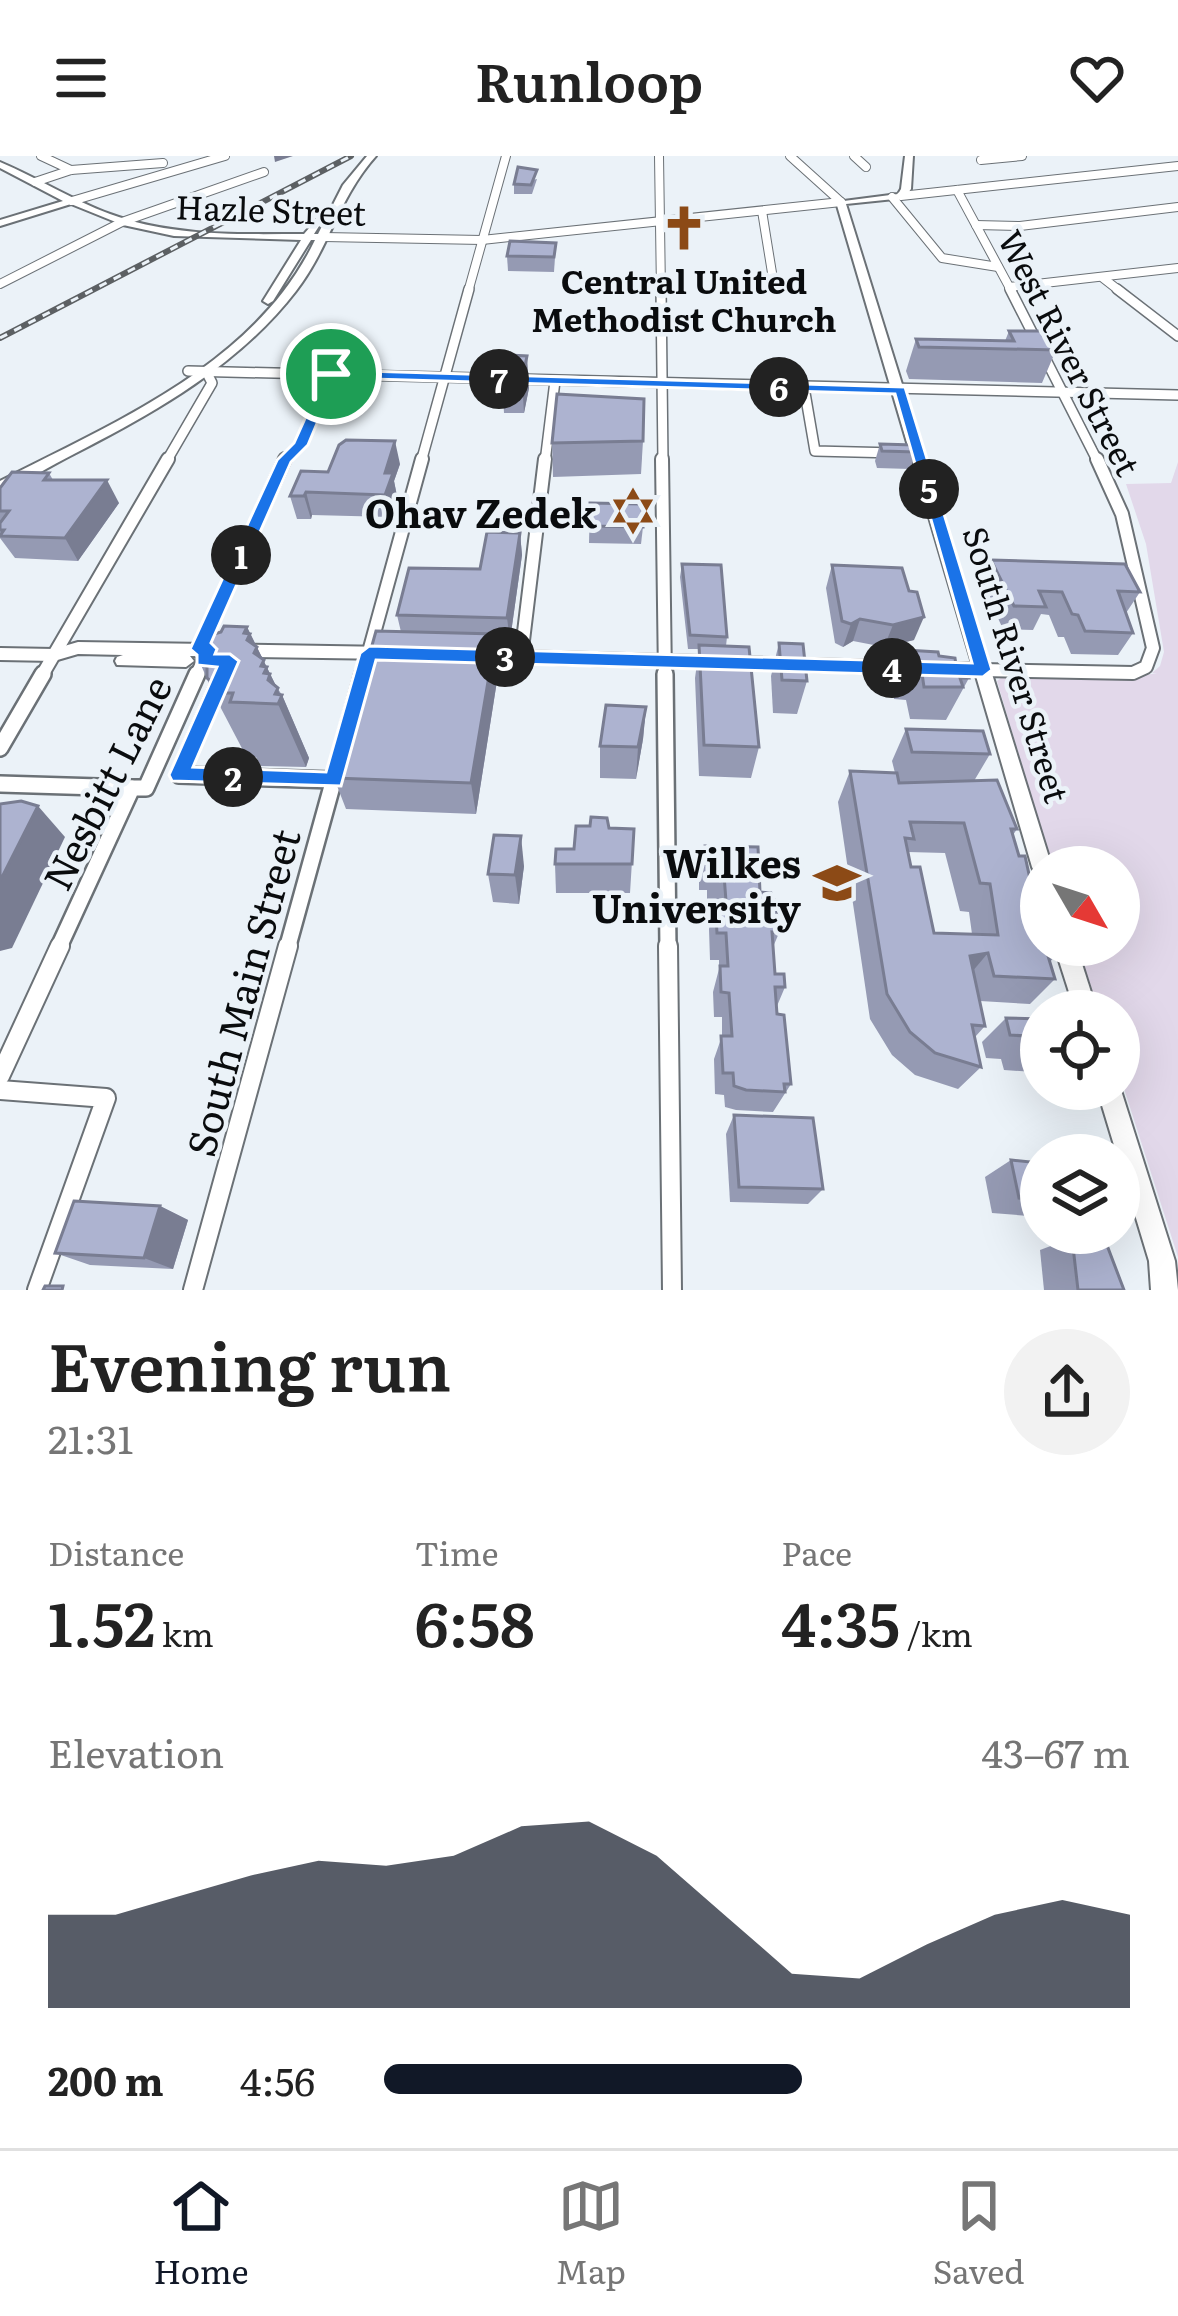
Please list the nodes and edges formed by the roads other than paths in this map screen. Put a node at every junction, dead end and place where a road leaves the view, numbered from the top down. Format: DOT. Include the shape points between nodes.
graph roads {
  1 [pos="44,156"];
  2 [pos="225,156"];
  3 [pos="363,156"];
  4 [pos="372,156"];
  5 [pos="506,156"];
  6 [pos="658,156"];
  7 [pos="790,156"];
  8 [pos="854,156"];
  9 [pos="909,156"];
  10 [pos="1022,156"];
  11 [pos="978,158"];
  12 [pos="164,159"];
  13 [pos="207,159"];
  14 [pos="1176,160"];
  15 [pos="1133,163"];
  16 [pos="0,165"];
  17 [pos="866,167"];
  18 [pos="1165,167"];
  19 [pos="71,170"];
  20 [pos="1144,170"];
  21 [pos="264,172"];
  22 [pos="162,174"];
  23 [pos="1178,180"];
  24 [pos="35,182"];
  25 [pos="983,188"];
  26 [pos="957,190"];
  27 [pos="896,196"];
  28 [pos="72,201"];
  29 [pos="841,202"];
  30 [pos="1178,207"];
  31 [pos="762,211"];
  32 [pos="2,220"];
  33 [pos="661,221"];
  34 [pos="122,222"];
  35 [pos="976,225"];
  36 [pos="317,237"];
  37 [pos="482,241"];
  38 [pos="998,267"];
  39 [pos="1178,268"];
  40 [pos="1103,278"];
  41 [pos="773,279"];
  42 [pos="0,284"];
  43 [pos="1009,287"];
  44 [pos="1178,336"];
  45 [pos="188,370"];
  46 [pos="206,371"];
  47 [pos="331,374"];
  48 [pos="446,378"];
  49 [pos="555,381"];
  50 [pos="660,384"];
  51 [pos="804,387"];
  52 [pos="901,390"];
  53 [pos="1066,392"];
  54 [pos="1178,395"];
  55 [pos="918,453"];
  56 [pos="0,475"];
  57 [pos="0,488"];
  58 [pos="273,653"];
  59 [pos="369,653"];
  60 [pos="0,654"];
  61 [pos="410,654"];
  62 [pos="54,655"];
  63 [pos="201,655"];
  64 [pos="454,655"];
  65 [pos="521,657"];
  66 [pos="230,661"];
  67 [pos="665,661"];
  68 [pos="983,670"];
  69 [pos="0,748"];
  70 [pos="334,780"];
  71 [pos="0,784"];
  72 [pos="132,788"];
  73 [pos="1036,846"];
  74 [pos="0,1076"];
  75 [pos="0,1090"];
  76 [pos="1116,1110"];
  77 [pos="1170,1271"];
  78 [pos="37,1290"];
  79 [pos="193,1290"];
  80 [pos="672,1290"];
  81 [pos="1165,1290"];
  1 -- 19 [label="street"];
  2 -- 13 [label="street"];
  3 -- 36 [label="main road" via="341,177"];
  4 -- 36 [label="main road"];
  5 -- 37 [label="street, South Main Street"];
  6 -- 33 [label="street"];
  7 -- 29 [label="street"];
  8 -- 17 [label="street"];
  9 -- 27 [label="main road"];
  10 -- 11 [label="street"];
  11 -- 25 [label="street"];
  12 -- 19 [label="street"];
  12 -- 22 [label="street"];
  13 -- 22 [label="street"];
  14 -- 18 [label="street"];
  15 -- 20 [label="street"];
  16 -- 24 [label="main road, Hazle Street"];
  18 -- 20 [label="street"];
  18 -- 23 [label="street"];
  19 -- 24 [label="street"];
  20 -- 25 [label="street"];
  21 -- 34 [label="street"];
  22 -- 28 [label="street"];
  24 -- 28 [label="main road, Hazle Street"];
  25 -- 26 [label="street"];
  26 -- 27 [label="street"];
  26 -- 35 [label="street, West River Street"];
  27 -- 29 [label="main road"];
  27 -- 38 [label="street" via="942,258"];
  28 -- 32 [label="main road"];
  28 -- 34 [label="main road, Hazle Street"];
  29 -- 31 [label="street, Hazle Street"];
  29 -- 52 [label="main road, South River Street"];
  30 -- 35 [label="street"];
  31 -- 33 [label="street, Hazle Street"];
  31 -- 41 [label="street"];
  33 -- 37 [label="street, Hazle Street"];
  33 -- 50 [label="street"];
  34 -- 36 [label="main road, Hazle Street" via="200,236"];
  34 -- 42 [label="street"];
  35 -- 38 [label="street, West River Street"];
  36 -- 37 [label="street, Hazle Street"];
  36 -- 45 [label="main road" via="274,295"];
  36 -- 46 [label="main road" via="296,285"];
  37 -- 48 [label="street, South Main Street"];
  38 -- 43 [label="street, West River Street"];
  39 -- 40 [label="street"];
  40 -- 43 [label="street"];
  40 -- 44 [label="street"];
  43 -- 53 [label="street, West River Street"];
  45 -- 46 [label="street"];
  45 -- 56 [label="main road"];
  46 -- 47 [label="street"];
  46 -- 57 [label="main road"];
  46 -- 62 [label="street" via="212,385"];
  47 -- 48 [label="street"];
  47 -- 63 [label="street" via="300,445 284,460"];
  48 -- 49 [label="street"];
  48 -- 59 [label="street, South Main Street"];
  49 -- 50 [label="street"];
  49 -- 65 [label="street"];
  50 -- 51 [label="street"];
  50 -- 67 [label="street"];
  51 -- 52 [label="street"];
  51 -- 55 [label="street" via="815,451"];
  52 -- 53 [label="street"];
  52 -- 55 [label="main road, South River Street"];
  53 -- 54 [label="street"];
  53 -- 68 [label="street, West River Street" via="1125,528 1153,648 1146,667 1133,674"];
  55 -- 68 [label="main road, South River Street"];
  58 -- 59 [label="main road"];
  58 -- 63 [label="main road"];
  58 -- 66 [label="main road"];
  59 -- 61 [label="main road"];
  59 -- 70 [label="street, South Main Street"];
  60 -- 62 [label="main road"];
  62 -- 63 [label="main road"];
  62 -- 69 [label="street"];
  63 -- 66 [label="main road"];
  63 -- 72 [label="street, Nesbitt Lane" via="146,788"];
  64 -- 65 [label="main road"];
  65 -- 67 [label="main road"];
  66 -- 70 [label="street" via="179,775"];
  67 -- 68 [label="main road"];
  67 -- 80 [label="street"];
  68 -- 73 [label="main road, South River Street"];
  70 -- 79 [label="street, South Main Street"];
  71 -- 72 [label="street"];
  72 -- 74 [label="street, Nesbitt Lane"];
  75 -- 78 [label="street" via="106,1098"];
  76 -- 77 [label="main road"];
  77 -- 81 [label="main road"];
}
